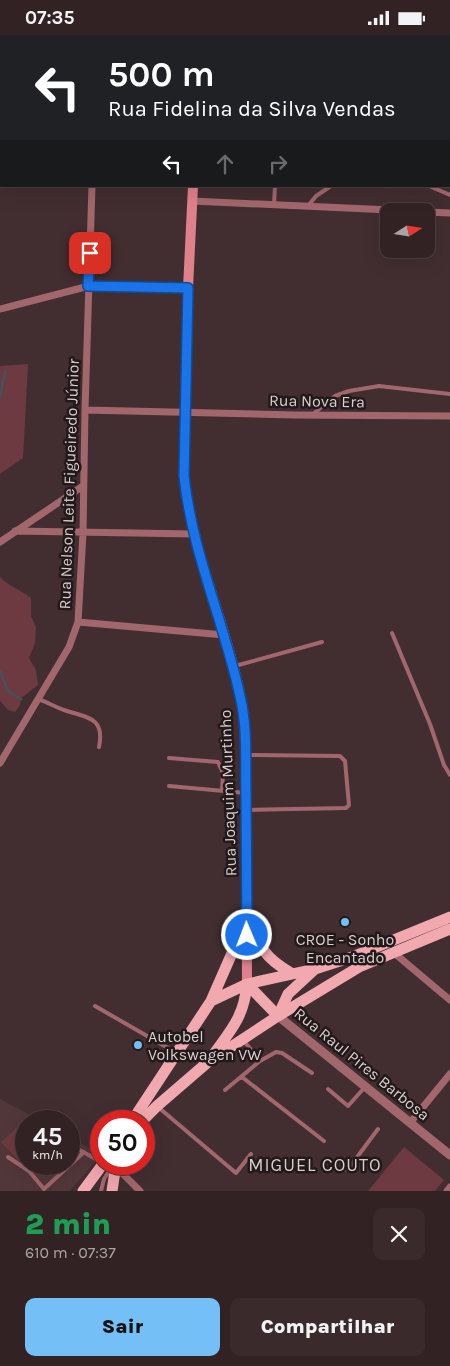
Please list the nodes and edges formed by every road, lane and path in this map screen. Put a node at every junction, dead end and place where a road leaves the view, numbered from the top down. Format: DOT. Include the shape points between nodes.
graph roads {
  1 [pos="92,187"];
  2 [pos="193,187"];
  3 [pos="275,187"];
  4 [pos="330,187"];
  5 [pos="431,187"];
  6 [pos="450,195"];
  7 [pos="192,201"];
  8 [pos="274,205"];
  9 [pos="308,206"];
  10 [pos="380,209"];
  11 [pos="435,212"];
  12 [pos="450,213"];
  13 [pos="88,286"];
  14 [pos="188,288"];
  15 [pos="0,309"];
  16 [pos="450,394"];
  17 [pos="85,410"];
  18 [pos="185,412"];
  19 [pos="312,415"];
  20 [pos="450,415"];
  21 [pos="83,486"];
  22 [pos="15,531"];
  23 [pos="82,533"];
  24 [pos="194,534"];
  25 [pos="0,542"];
  26 [pos="78,622"];
  27 [pos="392,633"];
  28 [pos="224,635"];
  29 [pos="322,642"];
  30 [pos="232,666"];
  31 [pos="38,699"];
  32 [pos="99,747"];
  33 [pos="246,755"];
  34 [pos="168,758"];
  35 [pos="0,763"];
  36 [pos="450,775"];
  37 [pos="169,786"];
  38 [pos="222,790"];
  39 [pos="246,793"];
  40 [pos="246,809"];
  41 [pos="247,916"];
  42 [pos="450,917"];
  43 [pos="450,929"];
  44 [pos="393,952"];
  45 [pos="315,969"];
  46 [pos="291,973"];
  47 [pos="247,984"];
  48 [pos="450,999"];
  49 [pos="211,1001"];
  50 [pos="95,1006"];
  51 [pos="278,1016"];
  52 [pos="243,1039"];
  53 [pos="177,1053"];
  54 [pos="260,1061"];
  55 [pos="208,1062"];
  56 [pos="312,1073"];
  57 [pos="450,1074"];
  58 [pos="242,1077"];
  59 [pos="365,1087"];
  60 [pos="328,1089"];
  61 [pos="225,1090"];
  62 [pos="156,1106"];
  63 [pos="139,1110"];
  64 [pos="152,1110"];
  65 [pos="410,1123"];
  66 [pos="378,1129"];
  67 [pos="324,1141"];
  68 [pos="80,1150"];
  69 [pos="84,1152"];
  70 [pos="251,1154"];
  71 [pos="450,1155"];
  72 [pos="80,1156"];
  73 [pos="90,1156"];
  74 [pos="8,1157"];
  75 [pos="15,1162"];
  76 [pos="333,1168"];
  77 [pos="32,1175"];
  78 [pos="59,1175"];
  79 [pos="94,1175"];
  80 [pos="107,1175"];
  81 [pos="114,1175"];
  82 [pos="124,1175"];
  83 [pos="450,1187"];
  84 [pos="84,1190"];
  85 [pos="100,1191"];
  86 [pos="112,1191"];
  87 [pos="140,1191"];
  88 [pos="447,1191"];
  1 -- 13 [label="street, Rua Nelson Leite Figueiredo Júnior"];
  2 -- 7 [label="main road, Rua Joaquim Murtinho"];
  3 -- 8 [label="lane"];
  4 -- 9 [label="lane"];
  5 -- 6 [label="lane"];
  7 -- 8 [label="street"];
  7 -- 14 [label="main road, Rua Joaquim Murtinho"];
  8 -- 9 [label="street"];
  9 -- 10 [label="street"];
  11 -- 12 [label="street"];
  13 -- 14 [label="street"];
  13 -- 15 [label="street"];
  13 -- 17 [label="street, Rua Nelson Leite Figueiredo Júnior"];
  14 -- 18 [label="main road, Rua Joaquim Murtinho"];
  16 -- 19 [label="lane" via="379,386 335,396"];
  17 -- 18 [label="street, Rua Nova Era"];
  17 -- 21 [label="street, Rua Nelson Leite Figueiredo Júnior"];
  18 -- 19 [label="street, Rua Nova Era"];
  18 -- 24 [label="main road, Rua Joaquim Murtinho" via="184,476"];
  19 -- 20 [label="street, Rua Nova Era"];
  21 -- 22 [label="street"];
  21 -- 23 [label="street, Rua Nelson Leite Figueiredo Júnior"];
  22 -- 23 [label="street"];
  22 -- 25 [label="street"];
  23 -- 24 [label="street"];
  23 -- 26 [label="street, Rua Nelson Leite Figueiredo Júnior"];
  24 -- 28 [label="main road, Rua Joaquim Murtinho"];
  26 -- 28 [label="street"];
  26 -- 31 [label="street, Rua Nelson Leite Figueiredo Júnior" via="69,647"];
  27 -- 36 [label="lane"];
  28 -- 30 [label="main road, Rua Joaquim Murtinho"];
  29 -- 30 [label="lane"];
  30 -- 33 [label="main road, Rua Joaquim Murtinho" via="245,722"];
  31 -- 32 [label="lane" via="94,721 100,729"];
  31 -- 35 [label="street, Rua Nelson Leite Figueiredo Júnior"];
  33 -- 39 [label="main road, Rua Joaquim Murtinho"];
  33 -- 40 [label="lane" via="340,756 345,761 349,805 346,808"];
  34 -- 38 [label="lane" via="218,762 223,773"];
  37 -- 38 [label="lane"];
  38 -- 39 [label="lane"];
  39 -- 40 [label="main road, Rua Joaquim Murtinho"];
  40 -- 41 [label="main road, Rua Joaquim Murtinho"];
  41 -- 46 [label="main road" via="263,951"];
  41 -- 47 [label="main road, Rua Joaquim Murtinho"];
  41 -- 49 [label="main road"];
  42 -- 45 [label="main road"];
  43 -- 44 [label="main road"];
  44 -- 48 [label="street"];
  44 -- 51 [label="main road" via="359,967"];
  45 -- 46 [label="main road"];
  45 -- 51 [label="main road" via="288,994"];
  46 -- 47 [label="main road"];
  47 -- 49 [label="main road"];
  47 -- 51 [label="main road"];
  47 -- 55 [label="main road" via="242,1011 236,1023"];
  49 -- 53 [label="main road"];
  50 -- 53 [label="lane"];
  51 -- 52 [label="main road"];
  51 -- 59 [label="street, Rua Raul Pires Barbosa"];
  52 -- 54 [label="lane"];
  52 -- 55 [label="main road"];
  53 -- 63 [label="main road"];
  54 -- 56 [label="lane" via="276,1052 282,1053"];
  54 -- 58 [label="lane"];
  55 -- 62 [label="main road"];
  57 -- 65 [label="street"];
  58 -- 61 [label="lane"];
  58 -- 67 [label="lane"];
  59 -- 60 [label="lane" via="348,1106"];
  59 -- 65 [label="street, Rua Raul Pires Barbosa"];
  62 -- 64 [label="main road"];
  62 -- 70 [label="lane" via="236,1173"];
  65 -- 71 [label="street, Rua Raul Pires Barbosa"];
  66 -- 76 [label="lane" via="349,1168 339,1171"];
  68 -- 69 [label="lane"];
  69 -- 72 [label="lane"];
  69 -- 73 [label="lane"];
  74 -- 75 [label="lane"];
  77 -- 78 [label="lane" via="44,1189"];
  79 -- 84 [label="main road"];
  80 -- 85 [label="lane"];
  81 -- 86 [label="main road"];
  82 -- 87 [label="street"];
  83 -- 88 [label="street"];
}
